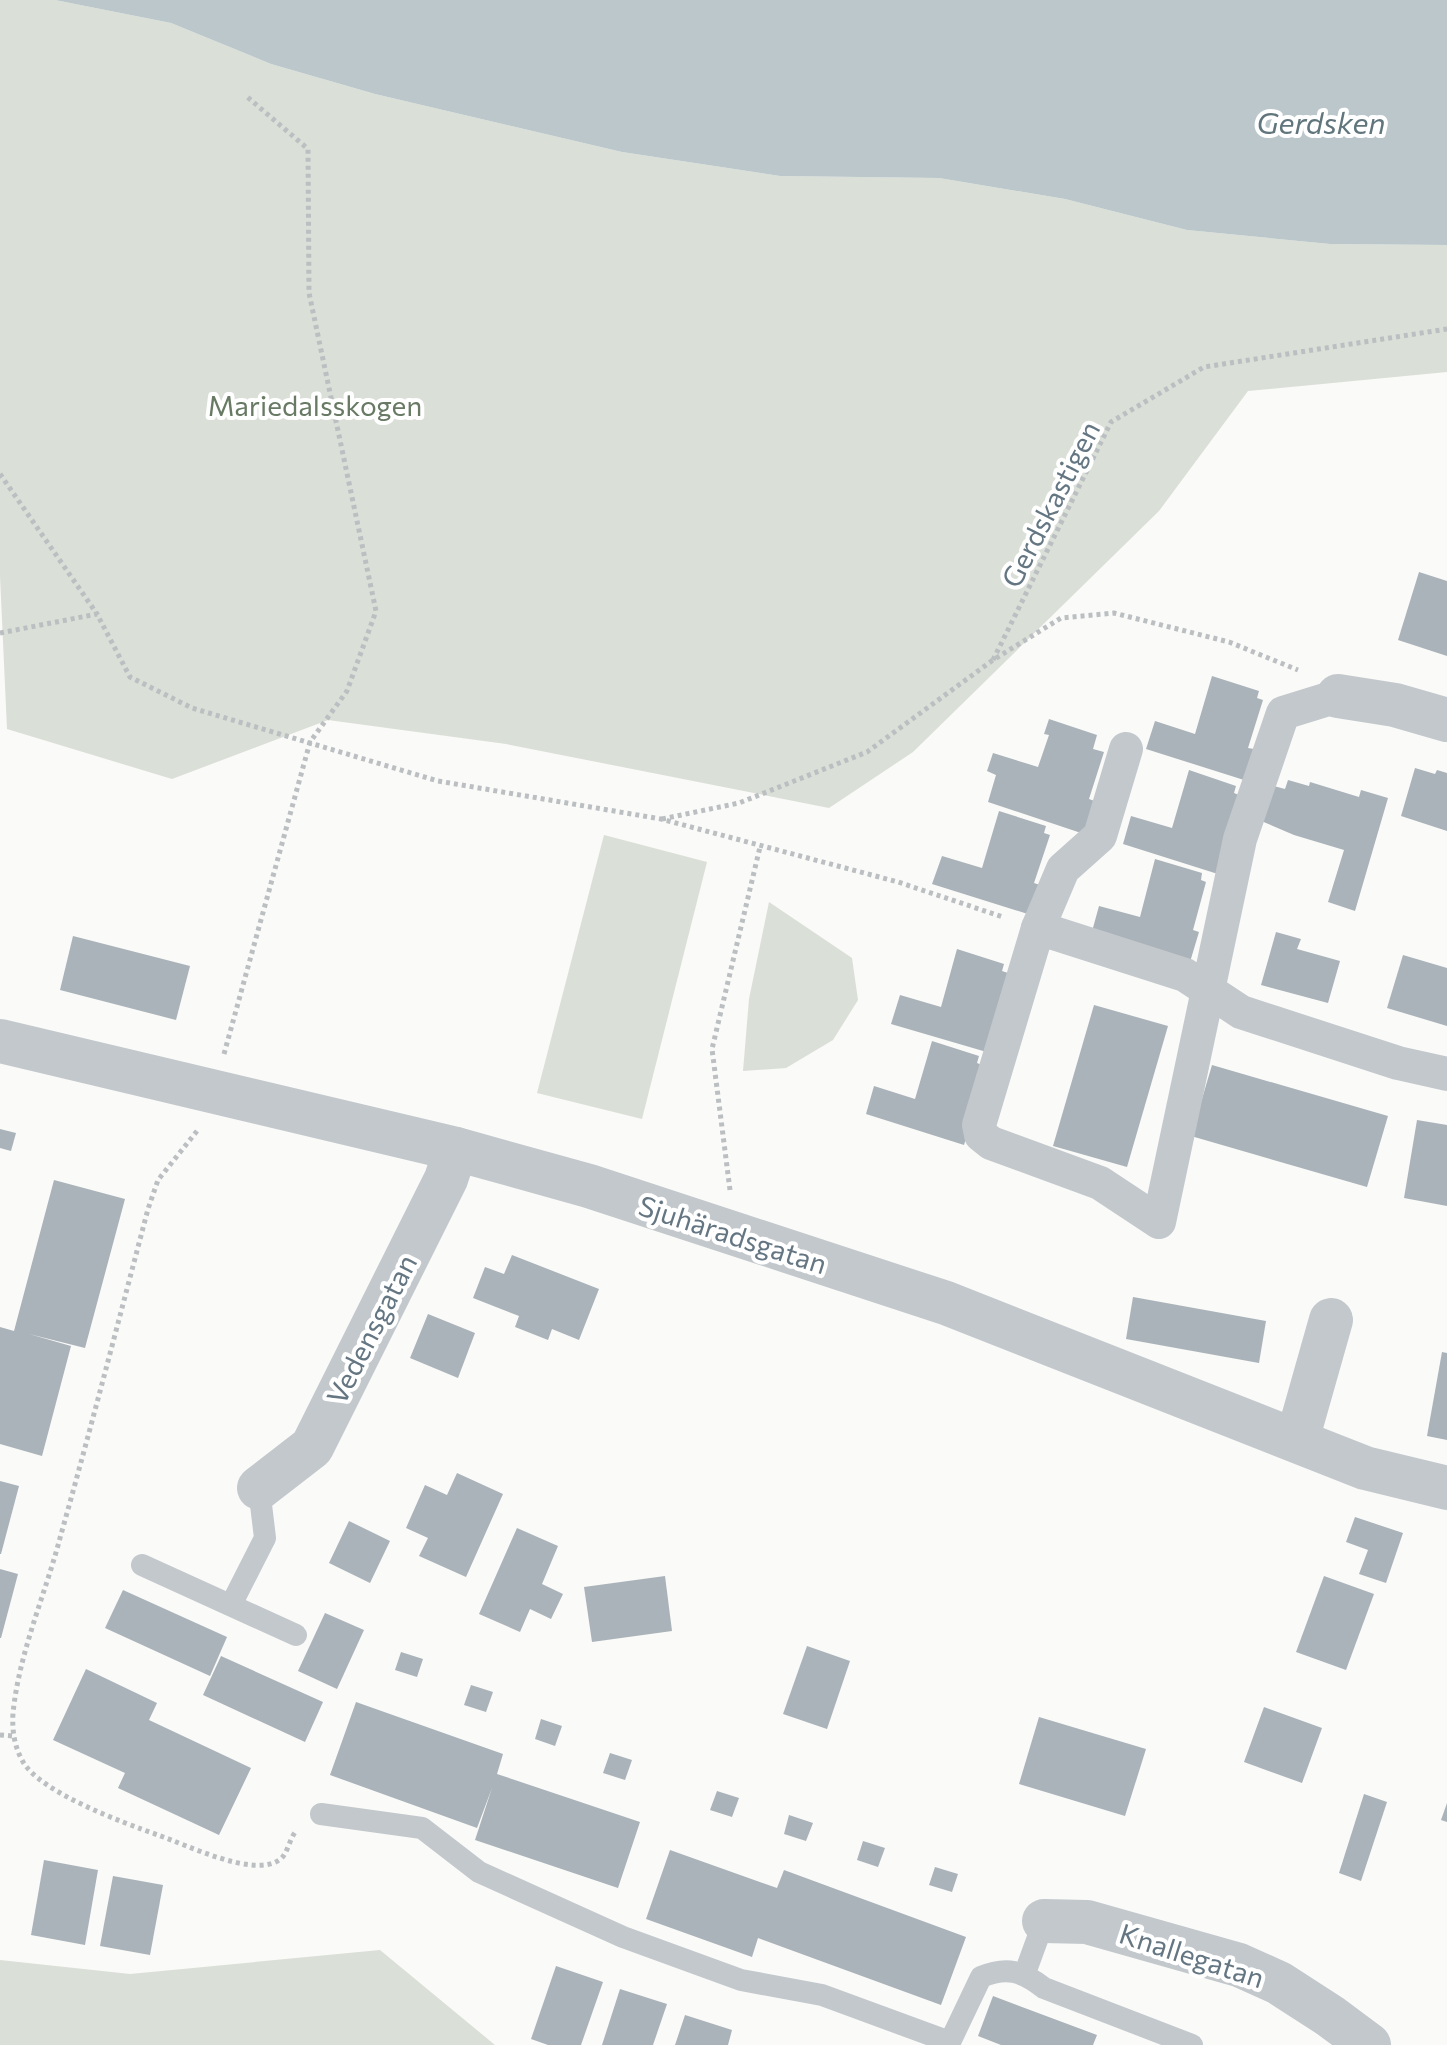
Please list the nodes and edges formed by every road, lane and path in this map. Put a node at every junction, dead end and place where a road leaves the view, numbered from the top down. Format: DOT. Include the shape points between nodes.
graph roads {
  1 [pos="245,95"];
  2 [pos="1447,329"];
  3 [pos="0,474"];
  4 [pos="97,614"];
  5 [pos="0,633"];
  6 [pos="993,660"];
  7 [pos="1338,696"];
  8 [pos="1447,720"];
  9 [pos="310,742"];
  10 [pos="1126,749"];
  11 [pos="661,819"];
  12 [pos="760,847"];
  13 [pos="1038,928"];
  14 [pos="1208,989"];
  15 [pos="0,1041"];
  16 [pos="1447,1074"];
  17 [pos="214,1091"];
  18 [pos="456,1149"];
  19 [pos="736,1235"];
  20 [pos="1331,1320"];
  21 [pos="1297,1440"];
  22 [pos="259,1488"];
  23 [pos="1447,1488"];
  24 [pos="142,1565"];
  25 [pos="231,1605"];
  26 [pos="296,1635"];
  27 [pos="0,1735"];
  28 [pos="13,1736"];
  29 [pos="321,1814"];
  30 [pos="1044,1921"];
  31 [pos="1025,1973"];
  32 [pos="1192,2045"];
  33 [pos="1369,2045"];
  1 -- 9 [label="path" via="308,149 309,293 376,611 347,691"];
  2 -- 6 [label="path, Gerdskastigen" via="1204,367 1111,422"];
  3 -- 4 [label="path"];
  4 -- 5 [label="path"];
  4 -- 9 [label="path" via="130,677 192,708"];
  6 -- 7 [label="path" via="1061,618 1114,613 1229,642 1309,675"];
  6 -- 11 [label="path" via="867,752 739,803"];
  7 -- 8 [label="street"];
  7 -- 14 [label="street" via="1283,713 1240,839"];
  9 -- 11 [label="path" via="438,781"];
  9 -- 17 [label="path"];
  10 -- 13 [label="street" via="1100,836 1063,869"];
  11 -- 12 [label="path"];
  12 -- 13 [label="path" via="898,882"];
  12 -- 19 [label="path" via="712,1049"];
  13 -- 14 [label="street" via="1185,975"];
  13 -- 14 [label="street" via="979,1125 981,1135 1100,1183 1159,1222"];
  14 -- 16 [label="street" via="1241,1012"];
  15 -- 17 [label="street, Sjuhäradsgatan"];
  17 -- 18 [label="street, Sjuhäradsgatan"];
  18 -- 19 [label="street, Sjuhäradsgatan"];
  18 -- 22 [label="street, Vedensgatan" via="446,1179 312,1447"];
  19 -- 21 [label="street, Sjuhäradsgatan" via="946,1303"];
  20 -- 21 [label="street"];
  21 -- 23 [label="street, Sjuhäradsgatan" via="1365,1468"];
  22 -- 25 [label="lane" via="265,1538"];
  24 -- 25 [label="lane"];
  25 -- 26 [label="lane"];
  27 -- 28 [label="path"];
  29 -- 31 [label="lane" via="422,1828 479,1872 623,1937 741,1980 822,1995 950,2042 981,1977 995,1971"];
  30 -- 31 [label="lane"];
  30 -- 33 [label="street, Knallegatan" via="1087,1922 1239,1965 1279,1983"];
  31 -- 32 [label="lane" via="1044,1988"];
}
